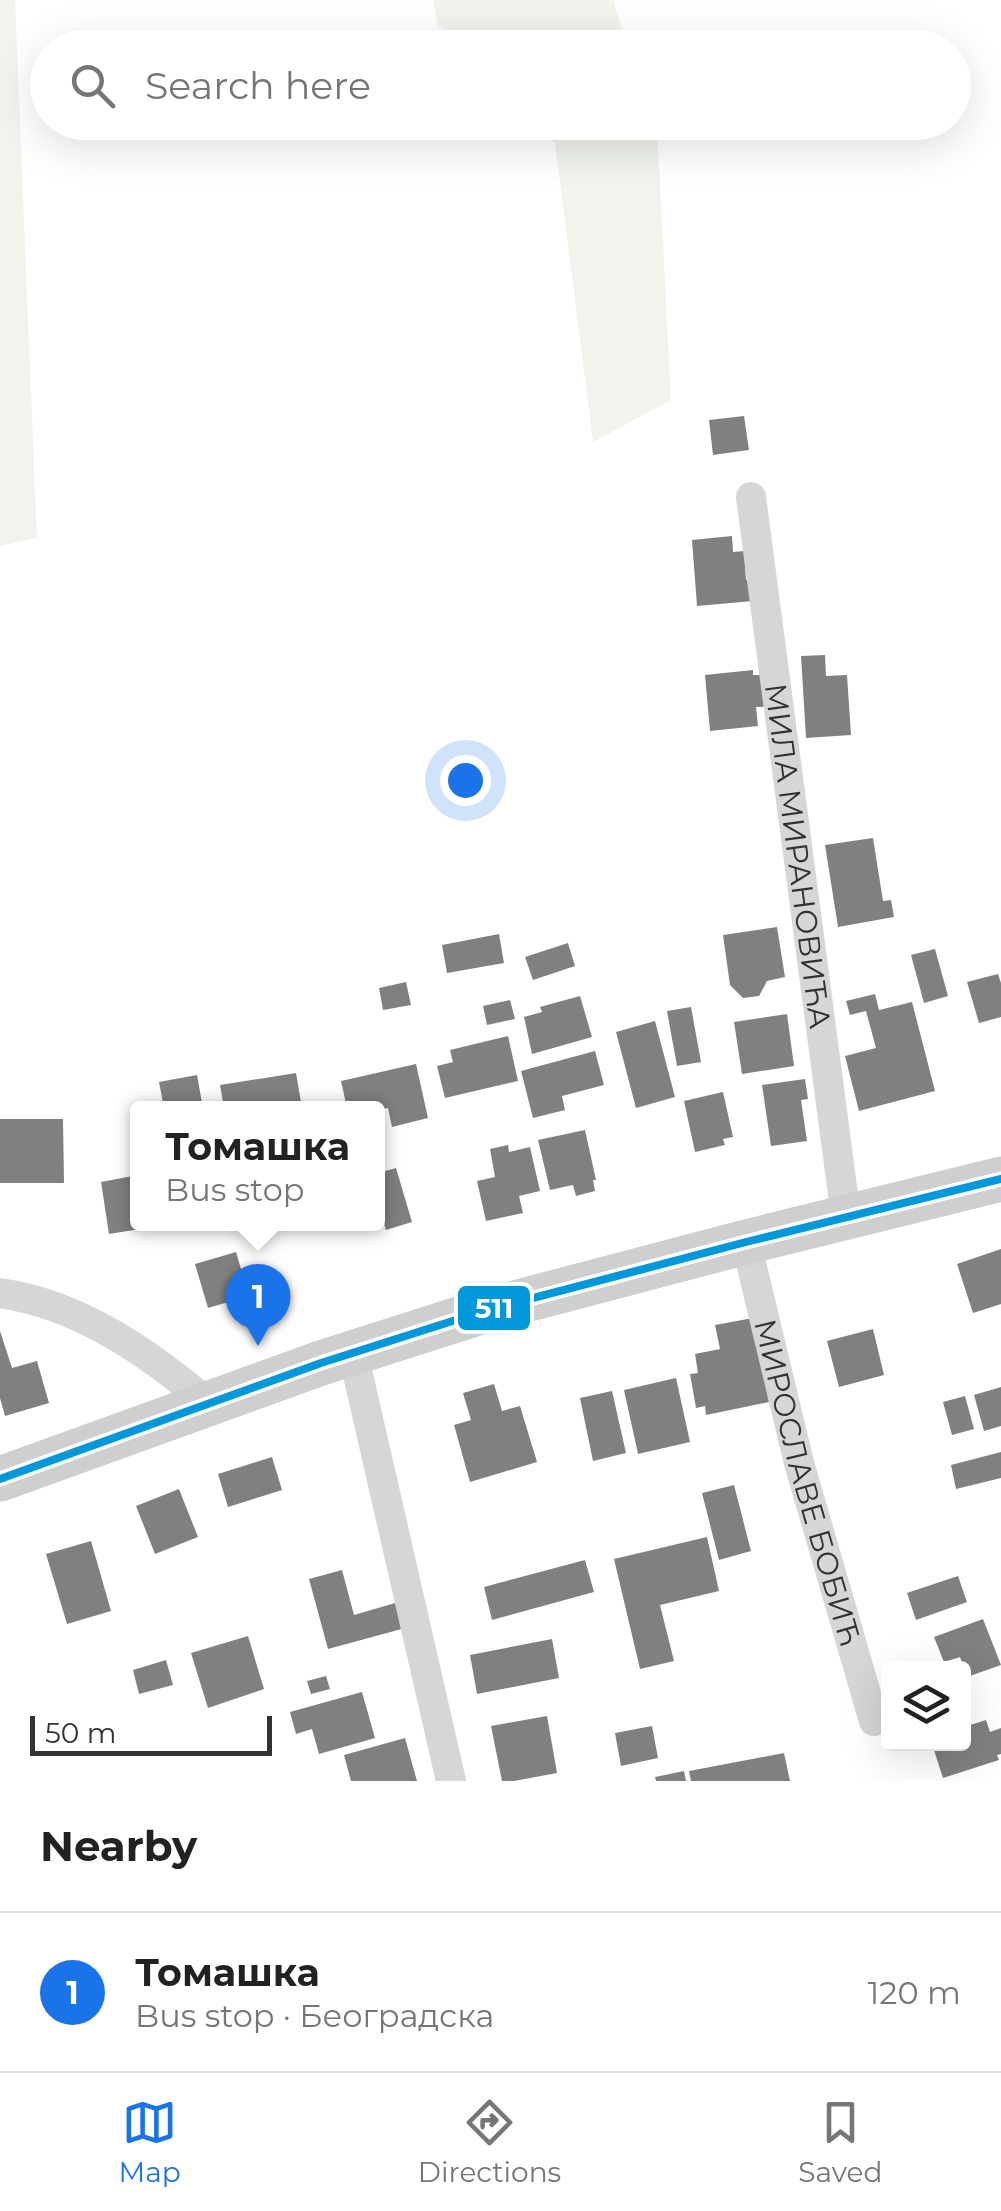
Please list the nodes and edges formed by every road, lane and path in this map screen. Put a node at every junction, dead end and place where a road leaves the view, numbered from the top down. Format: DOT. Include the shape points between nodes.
graph roads {
  1 [pos="751,497"];
  2 [pos="1001,1179"];
  3 [pos="846,1217"];
  4 [pos="746,1242"];
  5 [pos="0,1293"];
  6 [pos="353,1353"];
  7 [pos="209,1404"];
  8 [pos="0,1479"];
  9 [pos="874,1721"];
  10 [pos="451,1781"];
  1 -- 3 [label="street, МИЛА МИРАНОВИЋА"];
  2 -- 3 [label="main road"];
  3 -- 4 [label="main road"];
  4 -- 6 [label="main road"];
  4 -- 9 [label="street, МИРОСЛАВЕ БОБИЋ" via="799,1463"];
  5 -- 7 [label="street" via="68,1310"];
  6 -- 7 [label="main road"];
  6 -- 10 [label="street"];
  7 -- 8 [label="main road"];
}
